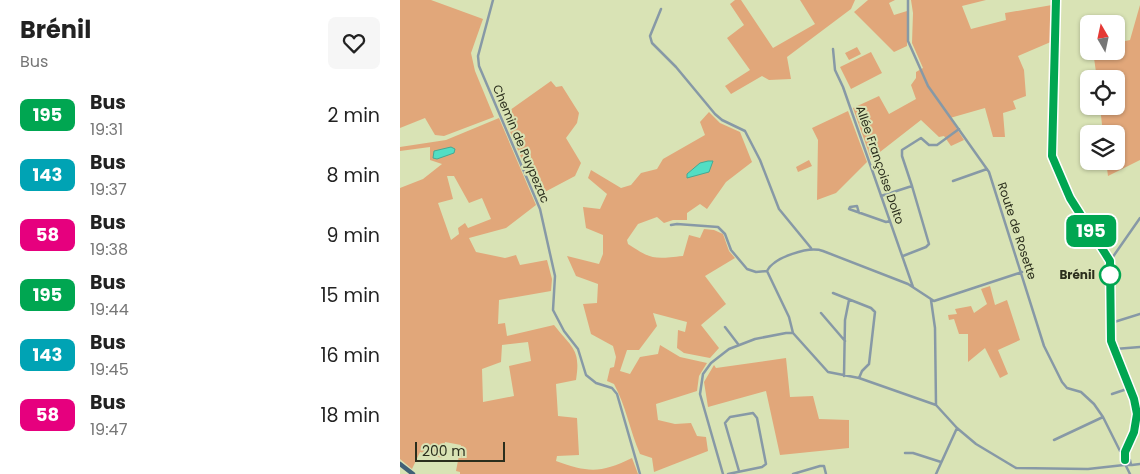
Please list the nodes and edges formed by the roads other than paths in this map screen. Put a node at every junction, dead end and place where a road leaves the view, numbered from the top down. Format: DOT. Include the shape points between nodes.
graph roads {
  1 [pos="493,0"];
  2 [pos="908,0"];
  3 [pos="1056,0"];
  4 [pos="661,9"];
  5 [pos="833,49"];
  6 [pos="960,129"];
  7 [pos="987,169"];
  8 [pos="953,181"];
  9 [pos="912,186"];
  10 [pos="881,196"];
  11 [pos="859,213"];
  12 [pos="1140,218"];
  13 [pos="890,221"];
  14 [pos="671,225"];
  15 [pos="811,248"];
  16 [pos="903,256"];
  17 [pos="1110,261"];
  18 [pos="767,271"];
  19 [pos="1022,272"];
  20 [pos="913,287"];
  21 [pos="832,293"];
  22 [pos="849,300"];
  23 [pos="931,300"];
  24 [pos="821,313"];
  25 [pos="1140,314"];
  26 [pos="1111,323"];
  27 [pos="725,327"];
  28 [pos="794,333"];
  29 [pos="845,341"];
  30 [pos="738,344"];
  31 [pos="1140,347"];
  32 [pos="1115,349"];
  33 [pos="844,376"];
  34 [pos="859,378"];
  35 [pos="1130,388"];
  36 [pos="1112,394"];
  37 [pos="936,405"];
  38 [pos="1103,417"];
  39 [pos="957,428"];
  40 [pos="1054,440"];
  41 [pos="905,453"];
  42 [pos="1126,454"];
  43 [pos="1130,460"];
  44 [pos="941,462"];
  45 [pos="1125,463"];
  46 [pos="1140,463"];
  47 [pos="400,465"];
  48 [pos="1130,466"];
  49 [pos="739,471"];
  50 [pos="799,473"];
  51 [pos="409,474"];
  52 [pos="413,474"];
  53 [pos="640,474"];
  54 [pos="723,474"];
  55 [pos="728,474"];
  56 [pos="793,474"];
  57 [pos="826,474"];
  58 [pos="936,474"];
  59 [pos="1131,474"];
  1 -- 53 [label="street, Chemin de Puypezac" via="478,56 479,66 540,209 555,276 553,310 578,348 586,375 590,380 612,388 617,394"];
  2 -- 6 [label="street, Route de Rosette" via="908,40 928,86"];
  3 -- 17 [label="street" via="1052,156 1070,198"];
  4 -- 15 [label="street" via="650,36 652,43 715,114 745,131 779,208"];
  5 -- 10 [label="street, Allée Françoise Dolto" via="835,70 844,87"];
  6 -- 7 [label="street, Route de Rosette"];
  6 -- 9 [label="street" via="937,145 929,145 921,138 902,150"];
  7 -- 8 [label="street"];
  7 -- 19 [label="street, Route de Rosette"];
  9 -- 10 [label="street"];
  9 -- 16 [label="street" via="930,242 926,248"];
  10 -- 13 [label="street, Allée Françoise Dolto"];
  11 -- 13 [label="street"];
  12 -- 17 [label="street"];
  13 -- 16 [label="street, Allée Françoise Dolto"];
  14 -- 18 [label="street" via="718,227 747,269"];
  15 -- 18 [label="street" via="779,261"];
  15 -- 20 [label="street"];
  16 -- 20 [label="street, Allée Françoise Dolto"];
  17 -- 26 [label="street"];
  18 -- 28 [label="street"];
  19 -- 23 [label="street" via="940,300"];
  19 -- 38 [label="street, Route de Rosette" via="1044,346 1062,382 1087,397"];
  20 -- 23 [label="street"];
  21 -- 22 [label="street"];
  22 -- 29 [label="street"];
  22 -- 34 [label="street" via="875,312 869,364"];
  23 -- 37 [label="street" via="935,328"];
  24 -- 29 [label="street"];
  25 -- 26 [label="street"];
  26 -- 32 [label="street" via="1111,341"];
  27 -- 30 [label="street"];
  28 -- 30 [label="street"];
  28 -- 33 [label="street" via="828,372"];
  29 -- 33 [label="street"];
  30 -- 54 [label="street" via="711,363 700,384"];
  31 -- 32 [label="street"];
  32 -- 35 [label="street"];
  33 -- 34 [label="street"];
  34 -- 37 [label="street"];
  35 -- 36 [label="street"];
  35 -- 42 [label="street" via="1137,414"];
  37 -- 39 [label="street"];
  38 -- 40 [label="street"];
  38 -- 42 [label="street, Route de Rosette" via="1120,451"];
  39 -- 44 [label="street"];
  39 -- 45 [label="street" via="976,444 1016,468 1088,469"];
  41 -- 44 [label="street" via="913,452"];
  42 -- 43 [label="street, Route de Rosette"];
  42 -- 45 [label="street"];
  43 -- 45 [label="street"];
  43 -- 46 [label="street"];
  43 -- 48 [label="street"];
  44 -- 58 [label="street"];
  45 -- 48 [label="street"];
  45 -- 59 [label="street"];
  46 -- 48 [label="street"];
  47 -- 51 [label="main road"];
  47 -- 52 [label="main road"];
  48 -- 59 [label="street"];
  49 -- 49 [label="street" via="766,464 757,418 753,413 730,417 725,423"];
  49 -- 55 [label="street"];
  50 -- 56 [label="street"];
  50 -- 57 [label="street" via="824,466"];
}
